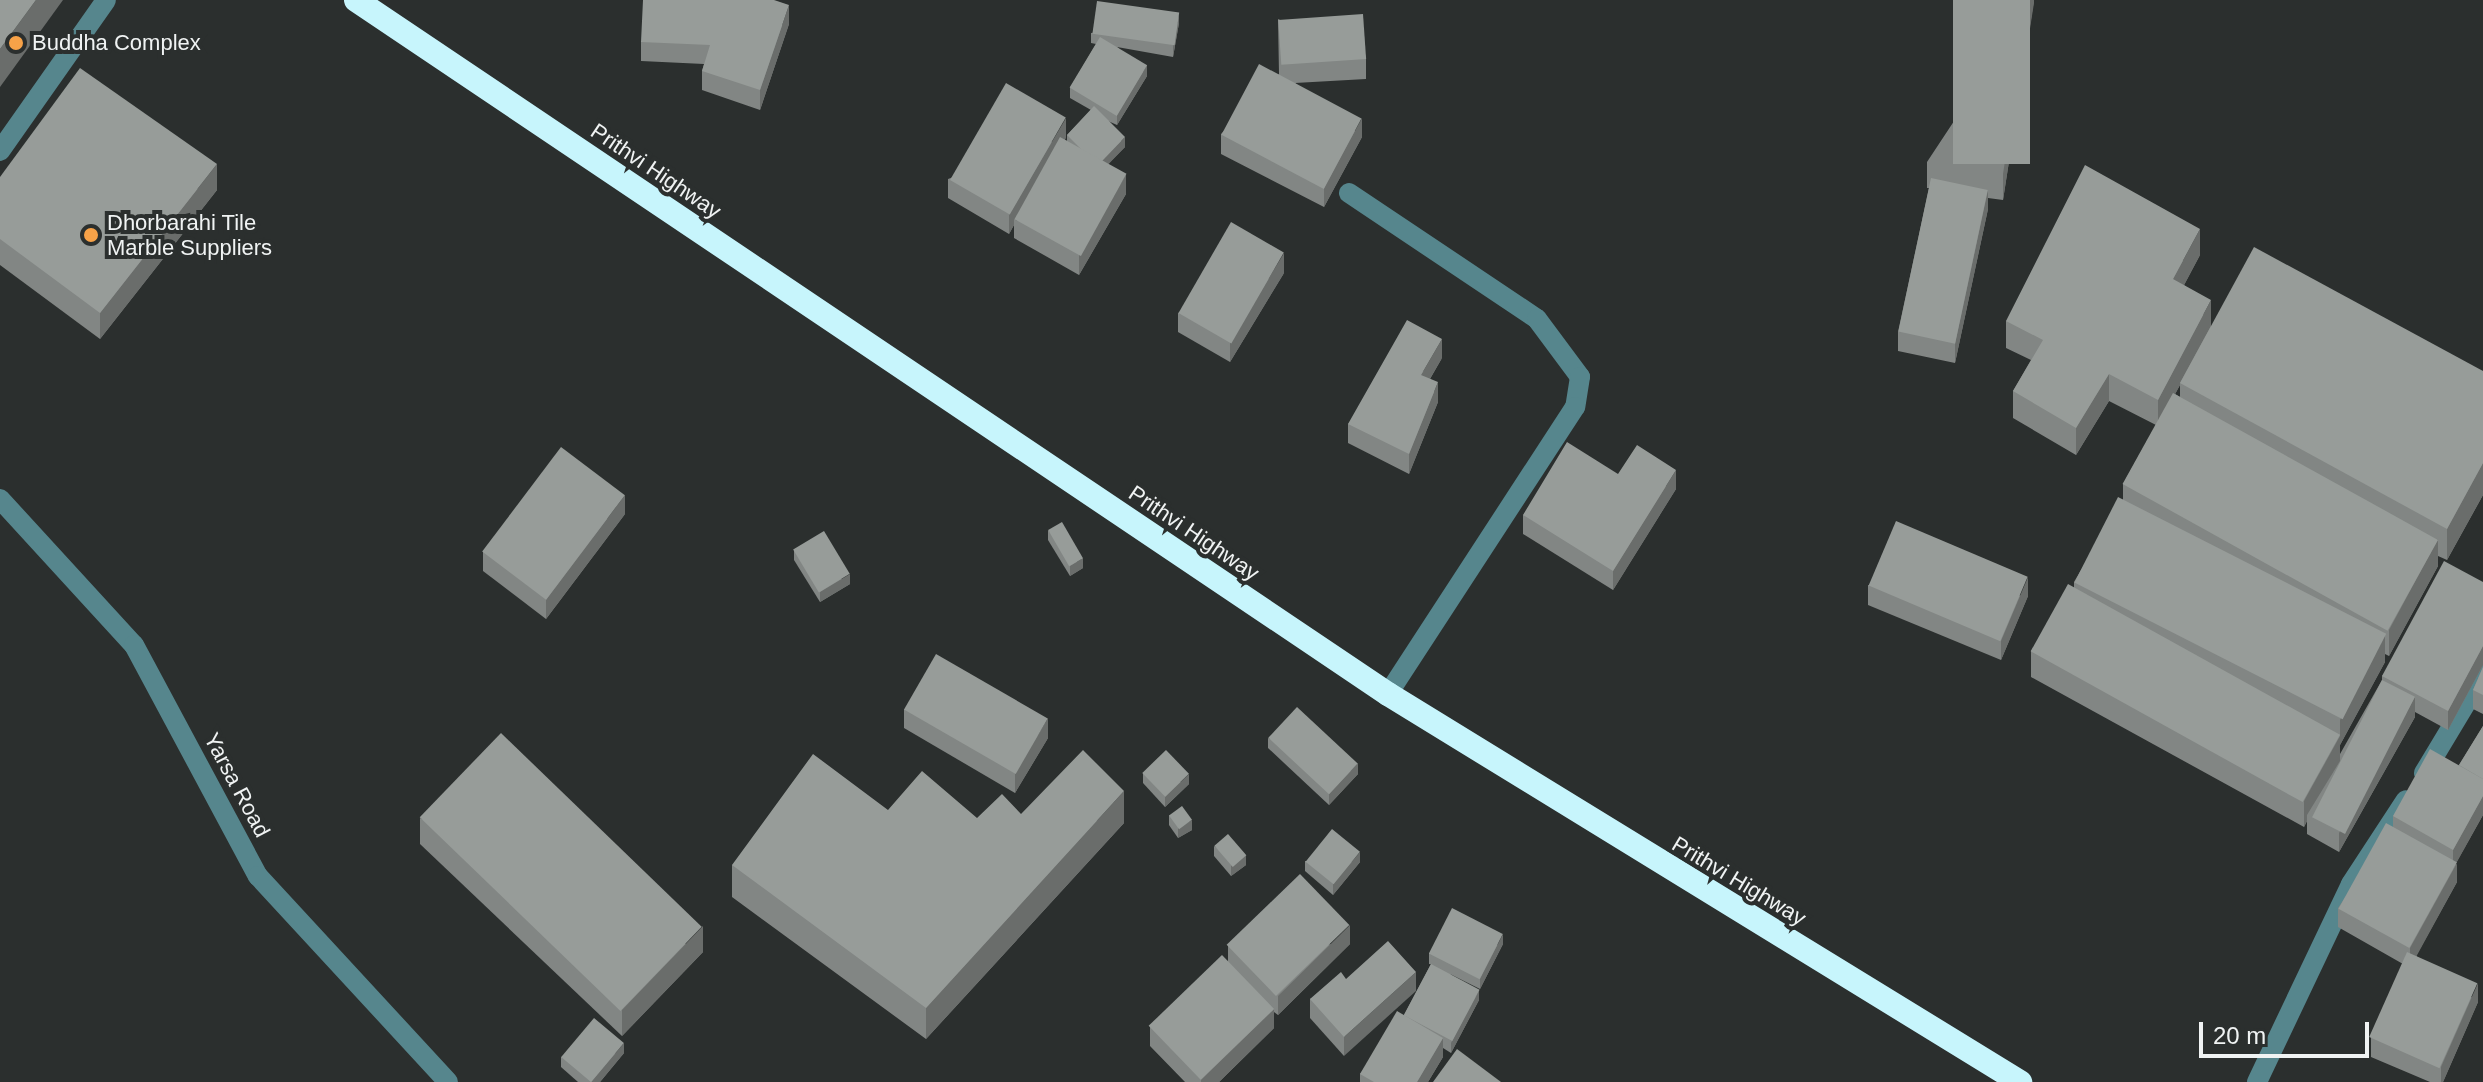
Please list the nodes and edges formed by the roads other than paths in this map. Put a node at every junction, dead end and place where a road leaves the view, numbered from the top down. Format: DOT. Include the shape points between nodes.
graph roads {
  1 [pos="106,0"];
  2 [pos="356,0"];
  3 [pos="0,151"];
  4 [pos="1349,193"];
  5 [pos="0,499"];
  6 [pos="2483,675"];
  7 [pos="1388,694"];
  8 [pos="448,1082"];
  9 [pos="2020,1082"];
  10 [pos="2257,1082"];
  1 -- 3 [label="street"];
  2 -- 7 [label="highway, Prithvi Highway"];
  4 -- 7 [label="street" via="1537,319 1580,377 1575,407"];
  5 -- 8 [label="street, Yarsa Road" via="134,645 258,876"];
  6 -- 10 [label="street" via="2351,884"];
  7 -- 9 [label="highway, Prithvi Highway"];
}
